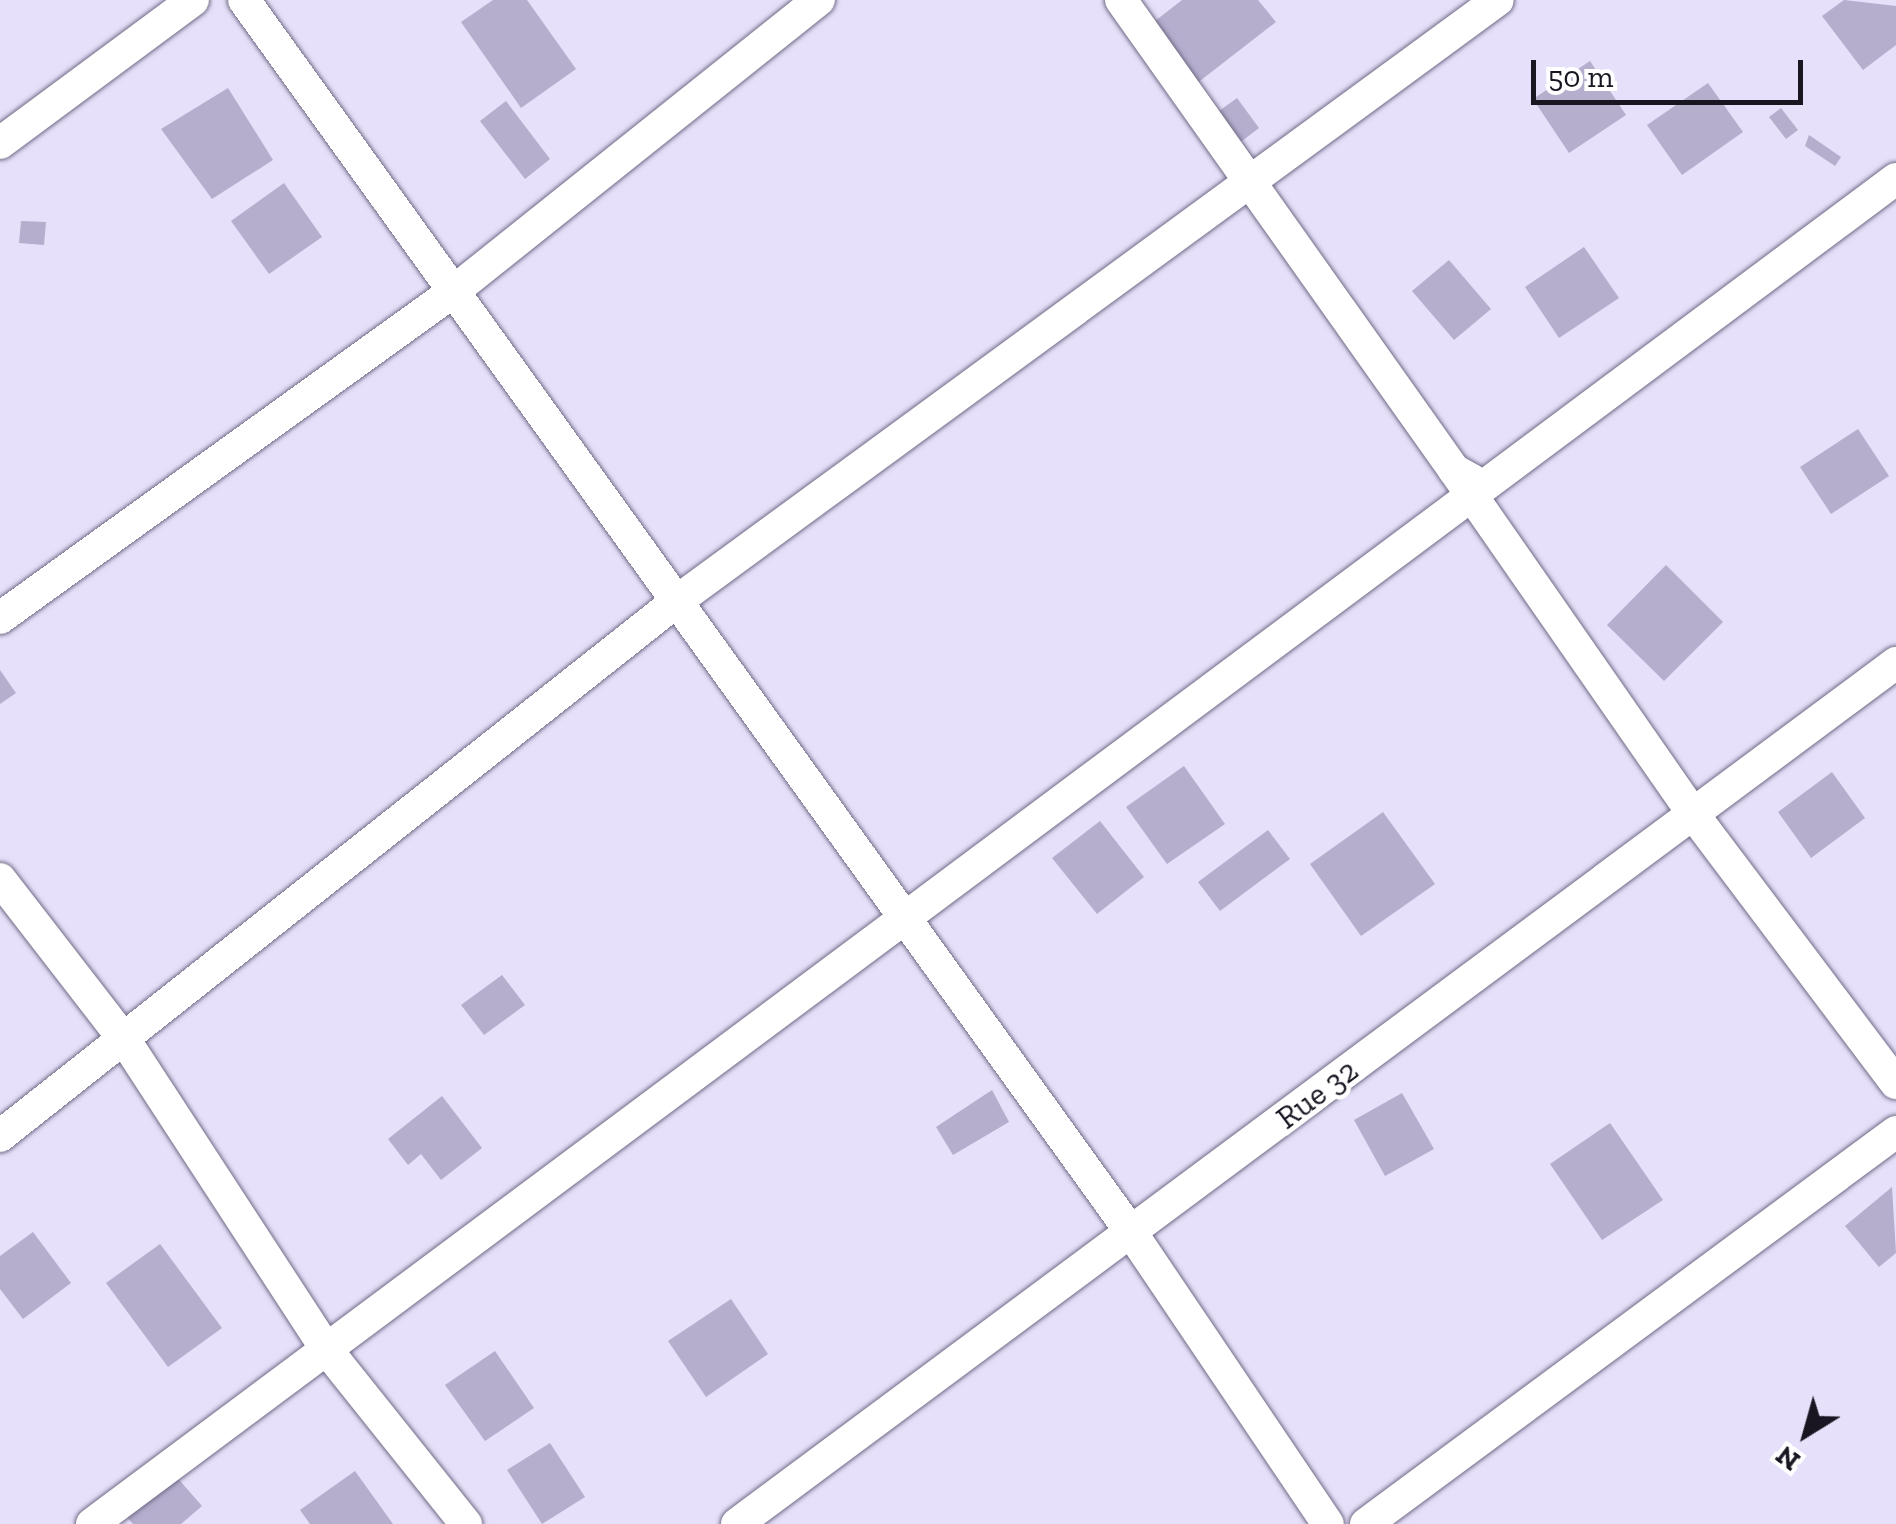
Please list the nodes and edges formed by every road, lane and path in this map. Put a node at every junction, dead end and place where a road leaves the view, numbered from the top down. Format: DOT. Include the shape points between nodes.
graph roads {
  1 [pos="192,0"];
  2 [pos="244,0"];
  3 [pos="818,0"];
  4 [pos="1121,0"];
  5 [pos="1498,0"];
  6 [pos="0,143"];
  7 [pos="1896,178"];
  8 [pos="1250,181"];
  9 [pos="454,291"];
  10 [pos="1468,483"];
  11 [pos="677,601"];
  12 [pos="0,618"];
  13 [pos="1896,664"];
  14 [pos="1693,814"];
  15 [pos="0,880"];
  16 [pos="906,919"];
  17 [pos="126,1042"];
  18 [pos="1896,1083"];
  19 [pos="1896,1132"];
  20 [pos="0,1136"];
  21 [pos="1131,1232"];
  22 [pos="327,1350"];
  23 [pos="92,1524"];
  24 [pos="466,1524"];
  25 [pos="737,1524"];
  26 [pos="1328,1524"];
  27 [pos="1366,1524"];
  1 -- 6 [label="street"];
  2 -- 9 [label="street"];
  3 -- 9 [label="street"];
  4 -- 8 [label="street"];
  5 -- 8 [label="street"];
  7 -- 10 [label="street"];
  8 -- 10 [label="street"];
  8 -- 11 [label="street"];
  9 -- 11 [label="street"];
  9 -- 12 [label="street"];
  10 -- 14 [label="street"];
  10 -- 16 [label="street"];
  11 -- 16 [label="street"];
  11 -- 17 [label="street"];
  13 -- 14 [label="street, Rue 32"];
  14 -- 18 [label="street"];
  14 -- 21 [label="street, Rue 32"];
  15 -- 17 [label="street"];
  16 -- 21 [label="street"];
  16 -- 22 [label="street"];
  17 -- 20 [label="street"];
  17 -- 22 [label="street"];
  19 -- 27 [label="street"];
  21 -- 25 [label="street, Rue 32"];
  21 -- 26 [label="street"];
  22 -- 23 [label="street"];
  22 -- 24 [label="street"];
}
